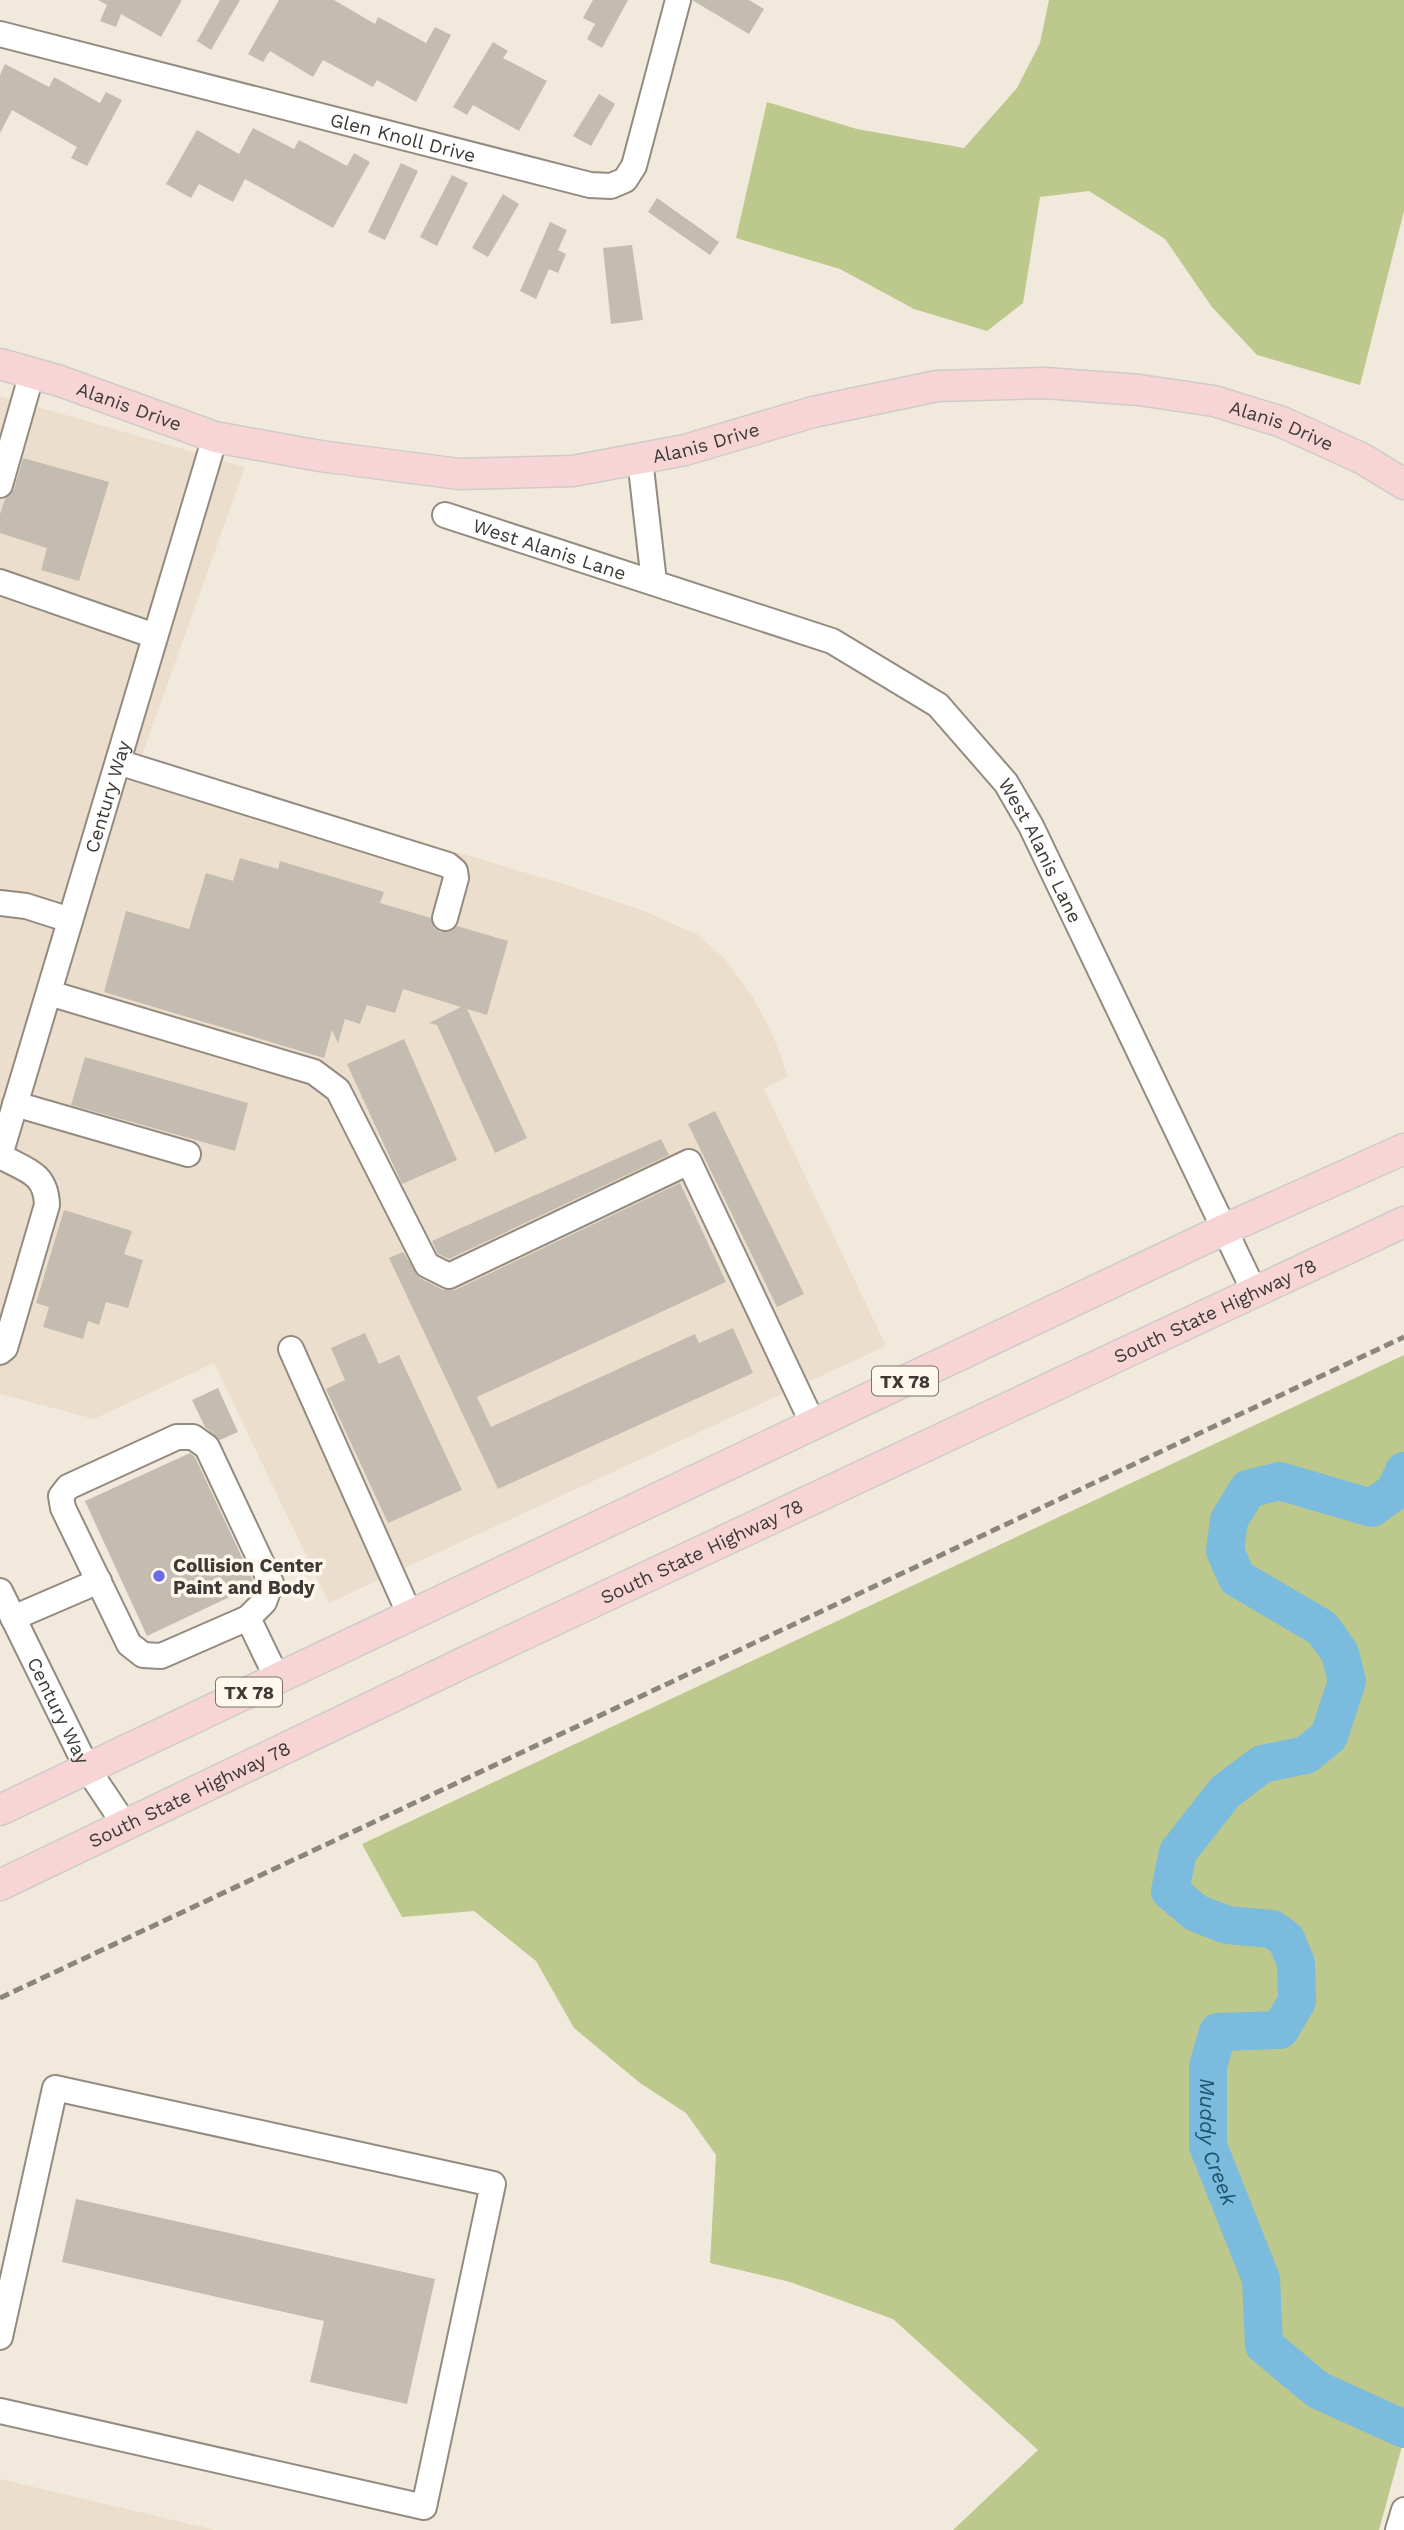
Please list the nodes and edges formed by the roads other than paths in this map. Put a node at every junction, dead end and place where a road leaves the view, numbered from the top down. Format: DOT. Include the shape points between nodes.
graph roads {
  1 [pos="678,0"];
  2 [pos="0,34"];
  3 [pos="0,364"];
  4 [pos="32,373"];
  5 [pos="215,437"];
  6 [pos="640,459"];
  7 [pos="1404,484"];
  8 [pos="0,485"];
  9 [pos="445,515"];
  10 [pos="0,582"];
  11 [pos="654,582"];
  12 [pos="155,636"];
  13 [pos="118,762"];
  14 [pos="0,903"];
  15 [pos="445,918"];
  16 [pos="70,920"];
  17 [pos="49,993"];
  18 [pos="15,1104"];
  19 [pos="1403,1150"];
  20 [pos="188,1154"];
  21 [pos="0,1156"];
  22 [pos="1404,1222"];
  23 [pos="1223,1230"];
  24 [pos="1255,1293"];
  25 [pos="291,1349"];
  26 [pos="0,1352"];
  27 [pos="813,1424"];
  28 [pos="99,1581"];
  29 [pos="0,1593"];
  30 [pos="410,1615"];
  31 [pos="13,1618"];
  32 [pos="248,1618"];
  33 [pos="277,1678"];
  34 [pos="87,1768"];
  35 [pos="0,1810"];
  36 [pos="125,1825"];
  37 [pos="0,1885"];
  38 [pos="0,2337"];
  39 [pos="0,2411"];
  40 [pos="1404,2510"];
  41 [pos="1398,2530"];
  1 -- 2 [label="street, Glen Knoll Drive" via="634,166 625,180 611,186 590,185"];
  3 -- 4 [label="main road, Alanis Drive"];
  4 -- 5 [label="main road, Alanis Drive"];
  4 -- 8 [label="street"];
  5 -- 6 [label="main road, Alanis Drive" via="320,457 459,474 573,471"];
  5 -- 12 [label="street, Century Way"];
  6 -- 7 [label="main road, Alanis Drive" via="813,412 937,386 1045,383 1214,401 1282,422 1363,459"];
  6 -- 11 [label="street, West Alanis Lane"];
  9 -- 11 [label="street, West Alanis Lane"];
  10 -- 12 [label="street"];
  11 -- 23 [label="street, West Alanis Lane" via="832,641 938,705 978,749 1006,783 1031,826"];
  12 -- 13 [label="street, Century Way"];
  13 -- 15 [label="street" via="448,865 456,878"];
  13 -- 16 [label="street, Century Way"];
  14 -- 16 [label="street"];
  16 -- 17 [label="street, Century Way"];
  17 -- 18 [label="street, Century Way"];
  17 -- 27 [label="street" via="314,1072 338,1090 427,1265 449,1276 689,1162"];
  18 -- 20 [label="street"];
  18 -- 21 [label="street, Century Way"];
  19 -- 23 [label="main road, TX 78"];
  21 -- 26 [label="street" via="39,1177 47,1189 5,1348"];
  22 -- 24 [label="main road, South State Highway 78"];
  23 -- 24 [label="street, West Alanis Lane"];
  23 -- 27 [label="main road, TX 78"];
  24 -- 36 [label="main road, South State Highway 78"];
  25 -- 30 [label="street"];
  27 -- 30 [label="main road, TX 78"];
  28 -- 31 [label="street"];
  28 -- 32 [label="street" via="129,1644 143,1655 161,1656"];
  28 -- 32 [label="street" via="61,1496 68,1487 177,1437 194,1437 207,1447 271,1583 264,1602"];
  29 -- 31 [label="street, Century Way"];
  30 -- 33 [label="main road, TX 78"];
  31 -- 34 [label="street, Century Way"];
  32 -- 33 [label="street"];
  33 -- 34 [label="main road, TX 78"];
  34 -- 35 [label="main road, TX 78"];
  34 -- 36 [label="street, Century Way"];
  36 -- 37 [label="main road, South State Highway 78"];
  38 -- 39 [label="street" via="55,2088 493,2184 424,2507"];
  40 -- 41 [label="street"];
}
